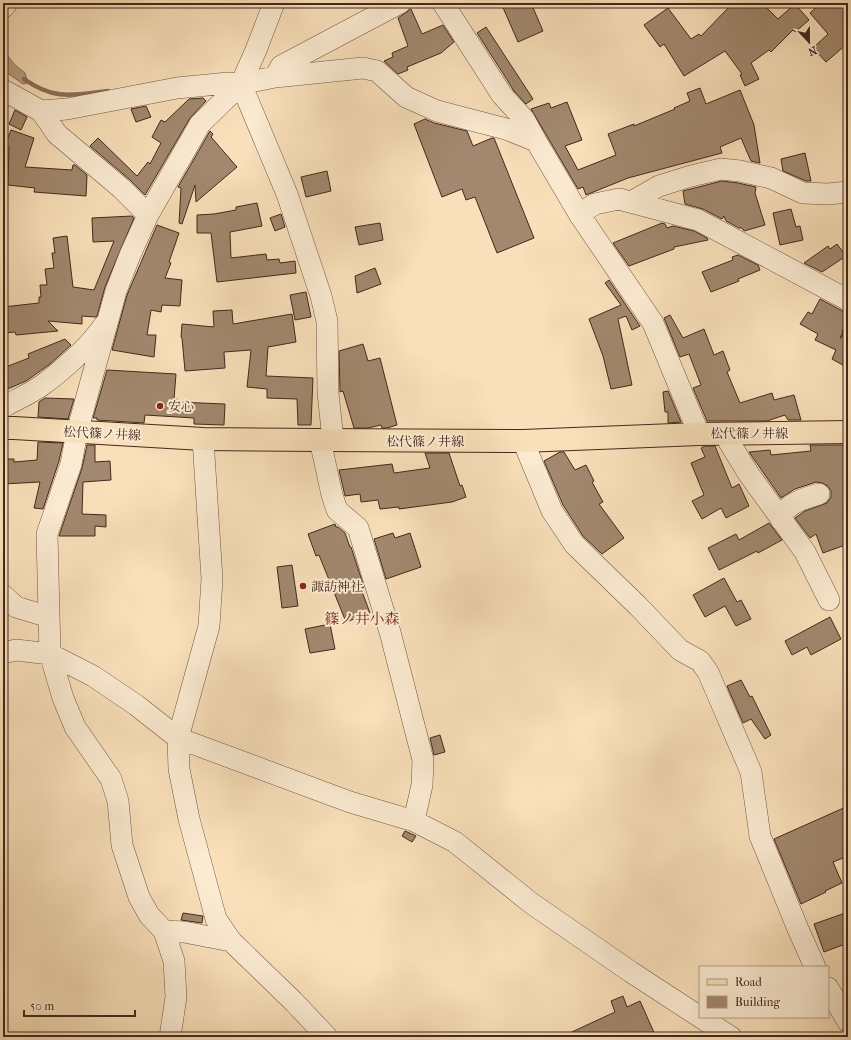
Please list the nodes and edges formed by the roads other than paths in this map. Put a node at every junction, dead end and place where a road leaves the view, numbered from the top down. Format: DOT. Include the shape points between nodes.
graph roads {
  1 [pos="7,3"];
  2 [pos="274,3"];
  3 [pos="400,3"];
  4 [pos="443,3"];
  5 [pos="3,8"];
  6 [pos="275,76"];
  7 [pos="241,84"];
  8 [pos="3,90"];
  9 [pos="41,112"];
  10 [pos="536,141"];
  11 [pos="848,192"];
  12 [pos="631,202"];
  13 [pos="579,214"];
  14 [pos="148,215"];
  15 [pos="848,300"];
  16 [pos="109,318"];
  17 [pos="3,407"];
  18 [pos="3,428"];
  19 [pos="77,432"];
  20 [pos="848,432"];
  21 [pos="699,434"];
  22 [pos="728,434"];
  23 [pos="203,439"];
  24 [pos="327,440"];
  25 [pos="523,441"];
  26 [pos="819,494"];
  27 [pos="781,520"];
  28 [pos="3,594"];
  29 [pos="829,600"];
  30 [pos="49,617"];
  31 [pos="3,652"];
  32 [pos="50,654"];
  33 [pos="178,738"];
  34 [pos="414,821"];
  35 [pos="164,931"];
  36 [pos="231,942"];
  37 [pos="816,966"];
  38 [pos="829,990"];
  39 [pos="699,1016"];
  40 [pos="702,1018"];
  41 [pos="848,1022"];
  42 [pos="170,1037"];
  43 [pos="327,1037"];
  44 [pos="731,1037"];
  1 -- 5 [label="street"];
  2 -- 7 [label="street"];
  3 -- 6 [label="street" via="281,66"];
  4 -- 10 [label="street" via="502,95 524,119"];
  6 -- 7 [label="street"];
  6 -- 10 [label="street" via="363,68 377,71 406,97 437,111 506,129"];
  7 -- 9 [label="street" via="178,88"];
  7 -- 14 [label="street" via="200,124"];
  7 -- 24 [label="street" via="287,194 321,296 327,321"];
  8 -- 9 [label="street"];
  9 -- 14 [label="street" via="57,134 121,188"];
  10 -- 13 [label="street"];
  11 -- 12 [label="street" via="803,193 771,178 721,169 659,186"];
  12 -- 13 [label="street" via="619,199 595,204"];
  12 -- 15 [label="street" via="698,220"];
  13 -- 21 [label="street" via="653,324"];
  14 -- 16 [label="street" via="116,291"];
  16 -- 17 [label="street" via="98,335 66,366 40,386"];
  16 -- 19 [label="street"];
  18 -- 19 [label="main road, 松代篠ノ井線"];
  19 -- 23 [label="main road, 松代篠ノ井線"];
  19 -- 30 [label="street" via="71,464 47,534"];
  20 -- 22 [label="main road, 松代篠ノ井線"];
  21 -- 22 [label="main road, 松代篠ノ井線"];
  21 -- 25 [label="main road, 松代篠ノ井線"];
  22 -- 27 [label="street" via="729,442 748,473"];
  23 -- 24 [label="main road, 松代篠ノ井線"];
  23 -- 33 [label="street" via="212,579 210,626"];
  24 -- 25 [label="main road, 松代篠ノ井線"];
  24 -- 34 [label="street" via="332,495 337,510 358,528 390,632 423,760 422,785"];
  25 -- 37 [label="street" via="552,511 574,544 680,650 700,661 708,672 751,772 760,836"];
  26 -- 27 [label="street" via="794,504 784,511"];
  27 -- 29 [label="street" via="805,552"];
  28 -- 30 [label="street" via="16,607"];
  30 -- 32 [label="street"];
  31 -- 32 [label="street" via="16,650"];
  32 -- 33 [label="street" via="93,676"];
  32 -- 35 [label="street" via="62,698 75,727 111,779 118,801 122,845 139,897 149,915"];
  33 -- 34 [label="street" via="350,802"];
  33 -- 36 [label="street" via="179,769 189,819 216,919"];
  34 -- 39 [label="street" via="454,842 531,903"];
  35 -- 36 [label="street" via="184,932"];
  35 -- 42 [label="street" via="174,961 176,997"];
  36 -- 43 [label="street" via="294,1001"];
  38 -- 41 [label="street"];
  40 -- 44 [label="street"];
}
